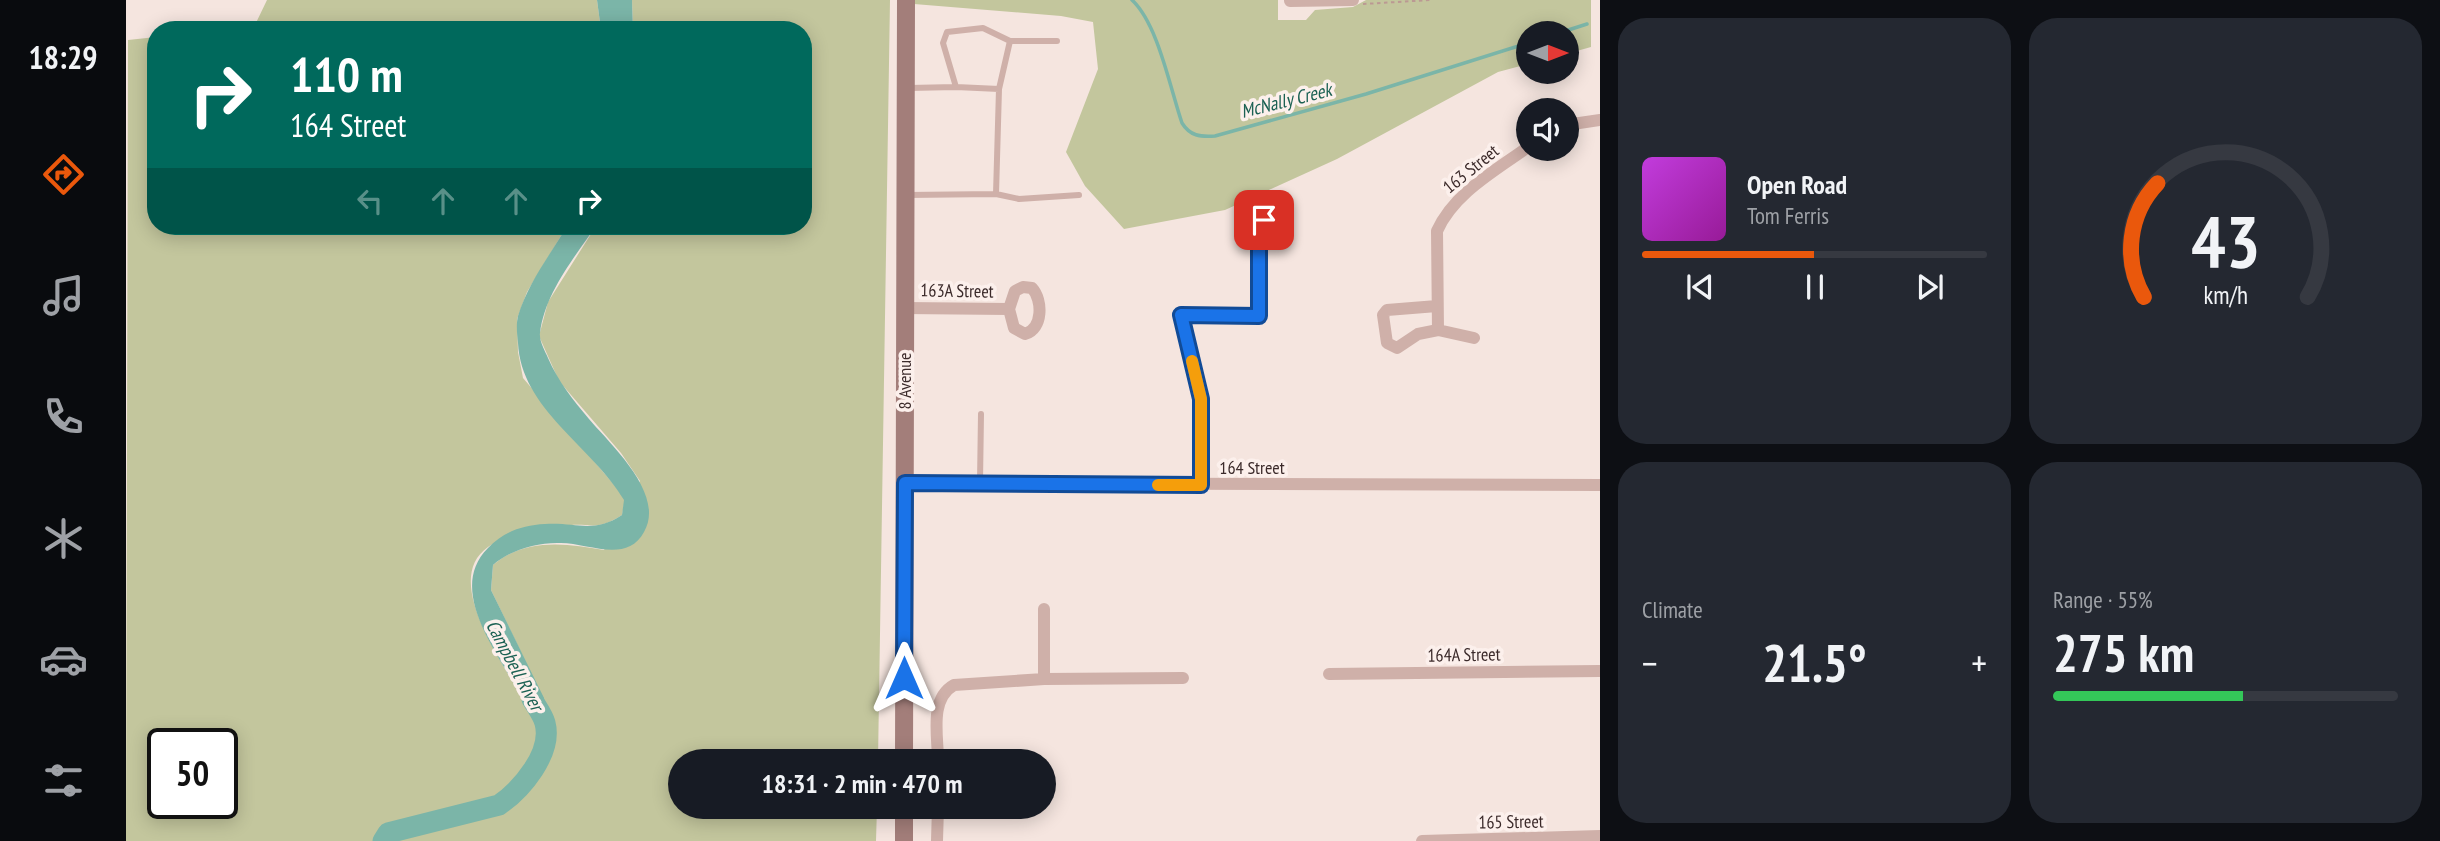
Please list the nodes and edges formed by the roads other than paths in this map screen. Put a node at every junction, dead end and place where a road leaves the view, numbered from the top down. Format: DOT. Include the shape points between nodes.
graph roads {
  1 [pos="906,0"];
  2 [pos="1290,1"];
  3 [pos="1358,2"];
  4 [pos="1010,41"];
  5 [pos="1056,41"];
  6 [pos="957,87"];
  7 [pos="906,88"];
  8 [pos="999,89"];
  9 [pos="1600,120"];
  10 [pos="1579,123"];
  11 [pos="1516,156"];
  12 [pos="996,194"];
  13 [pos="905,195"];
  14 [pos="1079,195"];
  15 [pos="1264,220"];
  16 [pos="1437,306"];
  17 [pos="904,308"];
  18 [pos="1009,309"];
  19 [pos="1438,330"];
  20 [pos="1474,338"];
  21 [pos="981,414"];
  22 [pos="905,483"];
  23 [pos="980,483"];
  24 [pos="1201,485"];
  25 [pos="1600,485"];
  26 [pos="1044,609"];
  27 [pos="1600,671"];
  28 [pos="1329,674"];
  29 [pos="1182,678"];
  30 [pos="1044,679"];
  31 [pos="904,749"];
  32 [pos="938,749"];
  33 [pos="904,819"];
  34 [pos="938,819"];
  35 [pos="1600,836"];
  36 [pos="904,841"];
  37 [pos="937,841"];
  38 [pos="1422,841"];
  1 -- 7 [label="main road, 8 Avenue"];
  2 -- 3 [label="street"];
  4 -- 5 [label="lane"];
  4 -- 6 [label="lane" via="983,28 947,32 943,43"];
  4 -- 8 [label="lane"];
  6 -- 7 [label="lane"];
  6 -- 8 [label="lane"];
  7 -- 13 [label="main road, 8 Avenue"];
  8 -- 12 [label="lane"];
  9 -- 10 [label="street"];
  11 -- 16 [label="street, 163 Street" via="1460,198 1444,216 1437,231"];
  12 -- 13 [label="lane"];
  12 -- 14 [label="lane" via="1019,199"];
  13 -- 17 [label="main road, 8 Avenue"];
  15 -- 24 [label="street" via="1259,246 1259,316 1181,315 1201,399"];
  16 -- 19 [label="street, 163 Street"];
  16 -- 19 [label="street" via="1387,310 1384,338 1397,348 1418,334"];
  17 -- 18 [label="street, 163A Street"];
  17 -- 22 [label="main road, 8 Avenue"];
  19 -- 20 [label="street"];
  21 -- 23 [label="lane"];
  22 -- 23 [label="street, 164 Street"];
  22 -- 31 [label="main road, 8 Avenue"];
  23 -- 24 [label="street, 164 Street"];
  24 -- 25 [label="street, 164 Street"];
  26 -- 30 [label="street"];
  27 -- 28 [label="street, 164A Street"];
  29 -- 30 [label="street"];
  30 -- 32 [label="street" via="966,682 945,690 938,701"];
  33 -- 36 [label="main road"];
  34 -- 37 [label="street"];
  35 -- 38 [label="street, 165 Street"];
}
